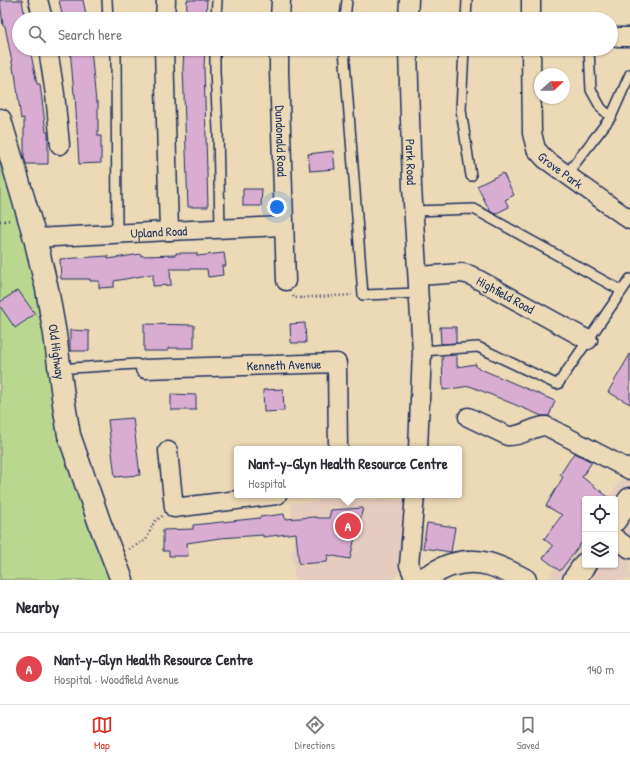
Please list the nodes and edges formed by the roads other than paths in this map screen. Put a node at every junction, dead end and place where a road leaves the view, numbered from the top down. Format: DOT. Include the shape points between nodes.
graph roads {
  1 [pos="38,0"];
  2 [pos="107,0"];
  3 [pos="166,0"];
  4 [pos="217,0"];
  5 [pos="281,0"];
  6 [pos="347,0"];
  7 [pos="409,0"];
  8 [pos="467,0"];
  9 [pos="531,0"];
  10 [pos="41,12"];
  11 [pos="108,12"];
  12 [pos="165,12"];
  13 [pos="216,12"];
  14 [pos="280,12"];
  15 [pos="346,12"];
  16 [pos="408,12"];
  17 [pos="466,12"];
  18 [pos="531,12"];
  19 [pos="618,37"];
  20 [pos="630,37"];
  21 [pos="49,56"];
  22 [pos="116,56"];
  23 [pos="164,56"];
  24 [pos="215,56"];
  25 [pos="280,56"];
  26 [pos="345,56"];
  27 [pos="408,56"];
  28 [pos="464,56"];
  29 [pos="531,56"];
  30 [pos="589,56"];
  31 [pos="630,74"];
  32 [pos="611,117"];
  33 [pos="0,120"];
  34 [pos="60,145"];
  35 [pos="566,175"];
  36 [pos="471,176"];
  37 [pos="414,211"];
  38 [pos="630,220"];
  39 [pos="284,226"];
  40 [pos="220,229"];
  41 [pos="169,231"];
  42 [pos="117,234"];
  43 [pos="35,238"];
  44 [pos="630,279"];
  45 [pos="286,281"];
  46 [pos="418,284"];
  47 [pos="622,291"];
  48 [pos="588,340"];
  49 [pos="422,352"];
  50 [pos="72,368"];
  51 [pos="145,369"];
  52 [pos="468,417"];
  53 [pos="338,446"];
  54 [pos="418,446"];
  55 [pos="168,451"];
  56 [pos="630,470"];
  57 [pos="253,498"];
  58 [pos="415,498"];
  59 [pos="630,499"];
  60 [pos="618,516"];
  61 [pos="618,540"];
  62 [pos="630,549"];
  63 [pos="582,568"];
  64 [pos="122,580"];
  65 [pos="415,580"];
  66 [pos="421,580"];
  67 [pos="525,580"];
  68 [pos="574,580"];
  1 -- 10 [label="street"];
  2 -- 11 [label="lane"];
  3 -- 12 [label="street"];
  4 -- 13 [label="lane"];
  5 -- 14 [label="street"];
  6 -- 15 [label="lane"];
  7 -- 16 [label="street"];
  8 -- 17 [label="lane"];
  9 -- 18 [label="street"];
  19 -- 20 [label="street"];
  21 -- 34 [label="street"];
  22 -- 42 [label="lane"];
  23 -- 41 [label="street"];
  24 -- 40 [label="lane"];
  25 -- 39 [label="street, Dundonald Road"];
  26 -- 46 [label="lane" via="363,295"];
  27 -- 37 [label="street, Park Road"];
  28 -- 36 [label="lane" via="461,110"];
  29 -- 35 [label="street, Grove Park" via="532,133 536,149"];
  30 -- 32 [label="lane" via="591,90 601,108"];
  31 -- 32 [label="lane"];
  32 -- 35 [label="lane"];
  33 -- 43 [label="street, Old Highway"];
  35 -- 38 [label="street, Grove Park"];
  37 -- 46 [label="street, Park Road"];
  37 -- 47 [label="lane" via="474,209"];
  39 -- 40 [label="street, Upland Road"];
  39 -- 45 [label="street, Dundonald Road"];
  40 -- 41 [label="street, Upland Road"];
  41 -- 42 [label="street, Upland Road"];
  42 -- 43 [label="street, Upland Road"];
  43 -- 64 [label="street, Old Highway" via="55,334 69,435"];
  44 -- 47 [label="lane"];
  46 -- 48 [label="street, Highfield Road" via="462,273"];
  46 -- 49 [label="street, Park Road"];
  47 -- 48 [label="lane"];
  48 -- 49 [label="lane" via="558,384 478,347"];
  49 -- 54 [label="street, Park Road"];
  50 -- 51 [label="lane" via="137,364"];
  51 -- 53 [label="street, Kenneth Avenue" via="337,363"];
  52 -- 56 [label="street" via="508,436 546,426"];
  55 -- 57 [label="street" via="174,508"];
  58 -- 65 [label="street" via="409,565"];
  59 -- 60 [label="street"];
  61 -- 62 [label="street"];
  63 -- 68 [label="street"];
  66 -- 67 [label="street" via="450,565 482,561"];
}
